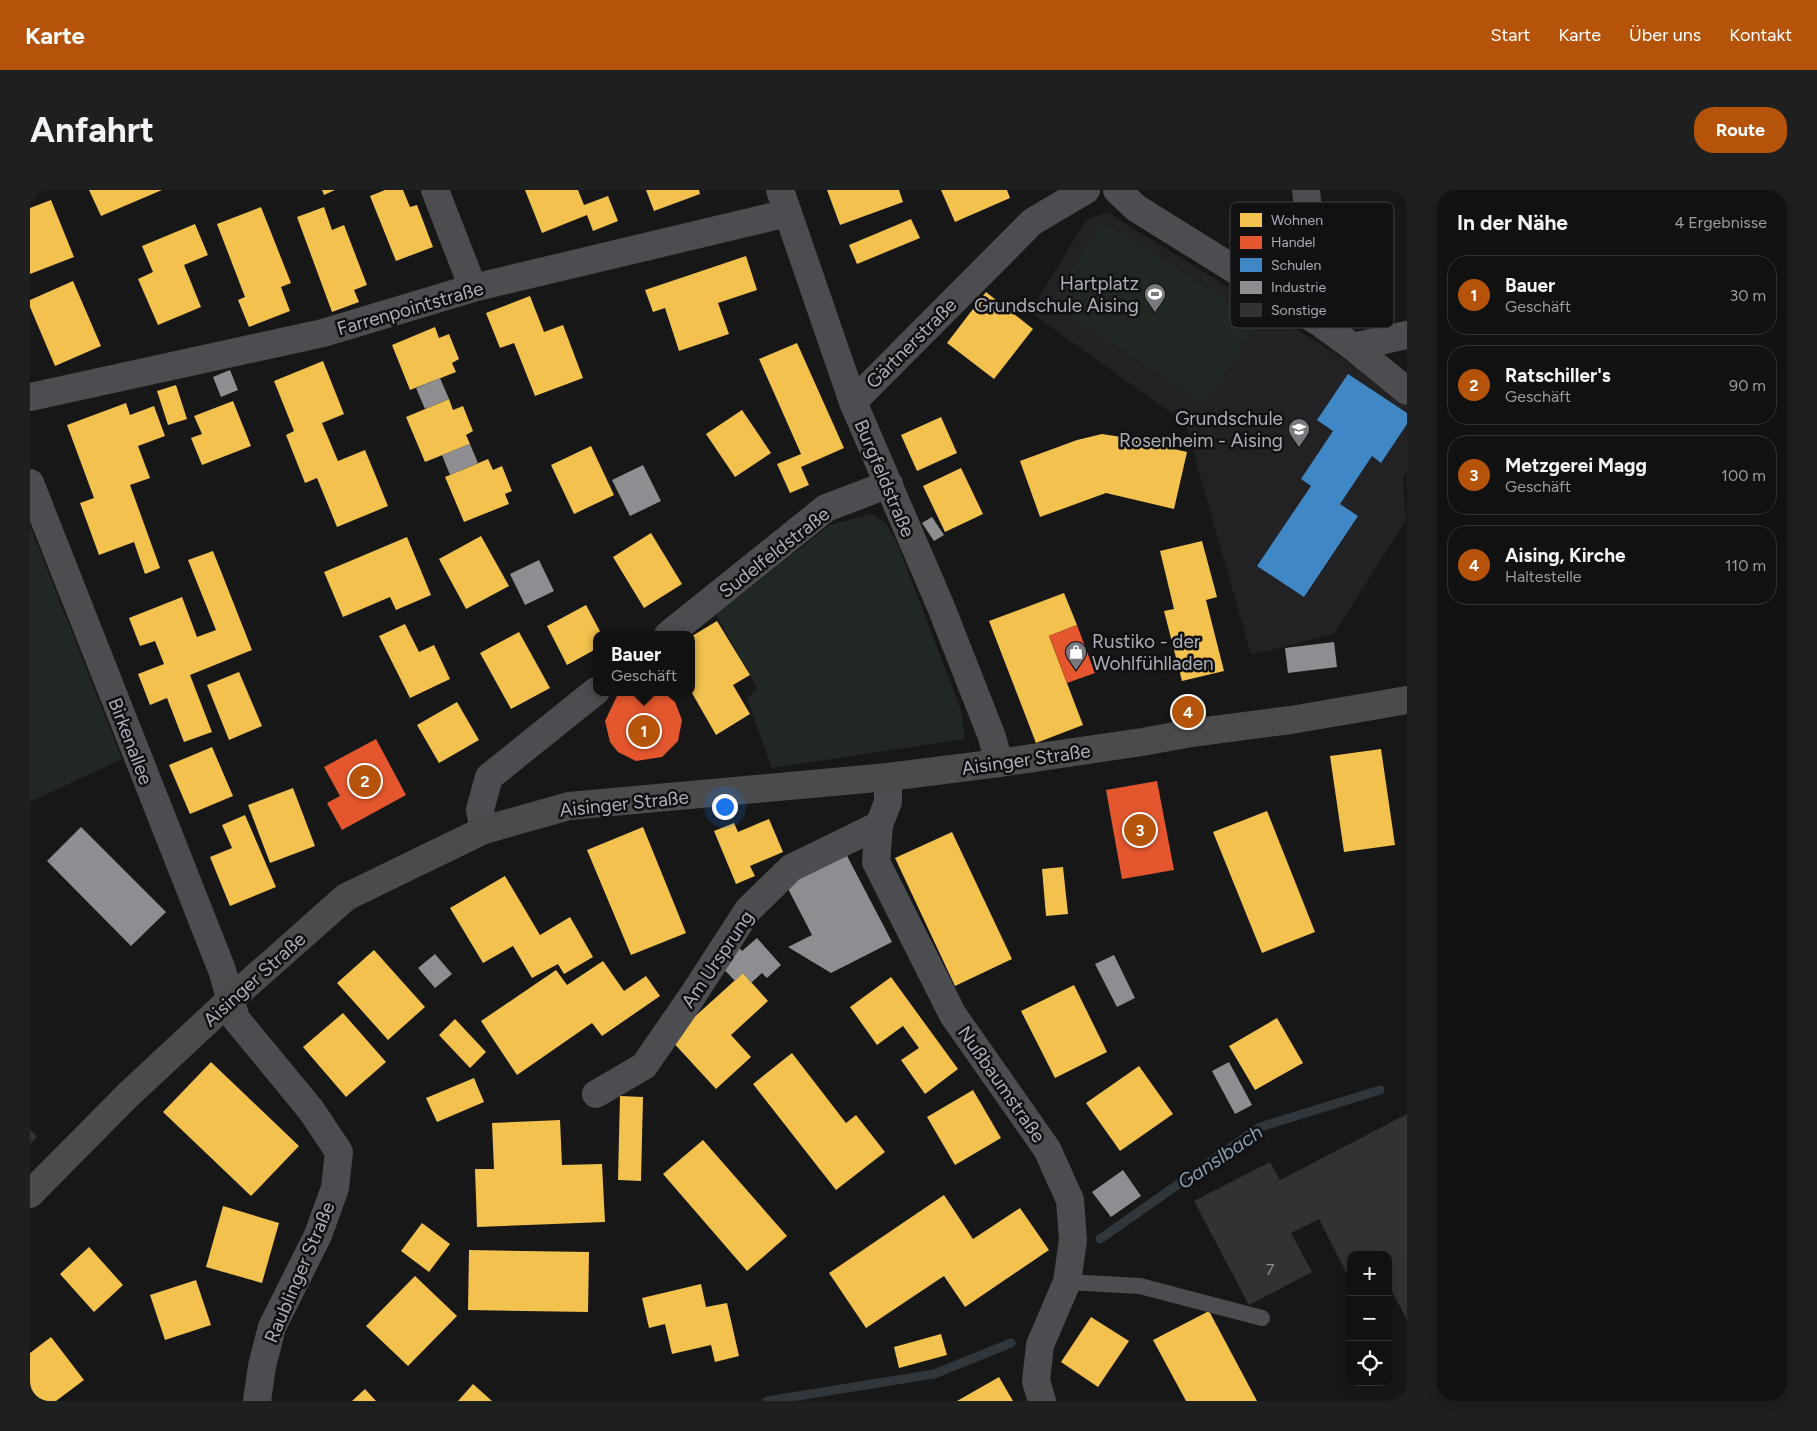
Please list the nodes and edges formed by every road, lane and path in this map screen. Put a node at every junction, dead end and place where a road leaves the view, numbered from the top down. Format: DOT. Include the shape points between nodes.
graph roads {
  1 [pos="435,190"];
  2 [pos="1086,190"];
  3 [pos="1117,190"];
  4 [pos="784,201"];
  5 [pos="1230,267"];
  6 [pos="473,288"];
  7 [pos="1327,328"];
  8 [pos="1407,335"];
  9 [pos="1353,347"];
  10 [pos="1407,391"];
  11 [pos="30,397"];
  12 [pos="853,402"];
  13 [pos="30,483"];
  14 [pos="888,484"];
  15 [pos="673,631"];
  16 [pos="593,694"];
  17 [pos="1407,700"];
  18 [pos="999,763"];
  19 [pos="888,777"];
  20 [pos="879,826"];
  21 [pos="484,830"];
  22 [pos="231,999"];
  23 [pos="596,1094"];
  24 [pos="30,1194"];
  25 [pos="1067,1282"];
  26 [pos="1262,1318"];
  27 [pos="257,1401"];
  28 [pos="1042,1401"];
  1 -- 6 [label="street"];
  2 -- 12 [label="street, Gärtnerstraße" via="1032,222"];
  3 -- 5 [label="street" via="1136,208"];
  4 -- 6 [label="street, Farrenpointstraße"];
  4 -- 12 [label="street, Burgfeldstraße"];
  6 -- 11 [label="street, Farrenpointstraße" via="322,333"];
  7 -- 9 [label="street"];
  8 -- 9 [label="street"];
  9 -- 10 [label="street"];
  12 -- 14 [label="street, Burgfeldstraße"];
  13 -- 22 [label="street, Birkenallee"];
  14 -- 15 [label="street, Sudelfeldstraße" via="826,508"];
  14 -- 18 [label="street, Burgfeldstraße" via="941,607"];
  16 -- 21 [label="street" via="489,777 480,810"];
  17 -- 18 [label="main road, Aisinger Straße"];
  18 -- 19 [label="main road, Aisinger Straße"];
  19 -- 20 [label="street, Nußbaumstraße" via="888,802"];
  19 -- 21 [label="main road, Aisinger Straße" via="569,806"];
  20 -- 23 [label="street, Am Ursprung" via="791,868 748,910 644,1066"];
  20 -- 25 [label="street, Nußbaumstraße" via="876,862 953,1015 1047,1149 1070,1200 1073,1240"];
  21 -- 22 [label="main road, Aisinger Straße" via="346,897"];
  22 -- 24 [label="main road, Aisinger Straße" via="128,1095"];
  22 -- 27 [label="street, Raublinger Straße" via="236,1020 311,1110 340,1152 335,1188 318,1235 272,1326"];
  25 -- 26 [label="lane" via="1140,1286"];
  25 -- 28 [label="street, Nußbaumstraße" via="1040,1345 1036,1381"];
}
